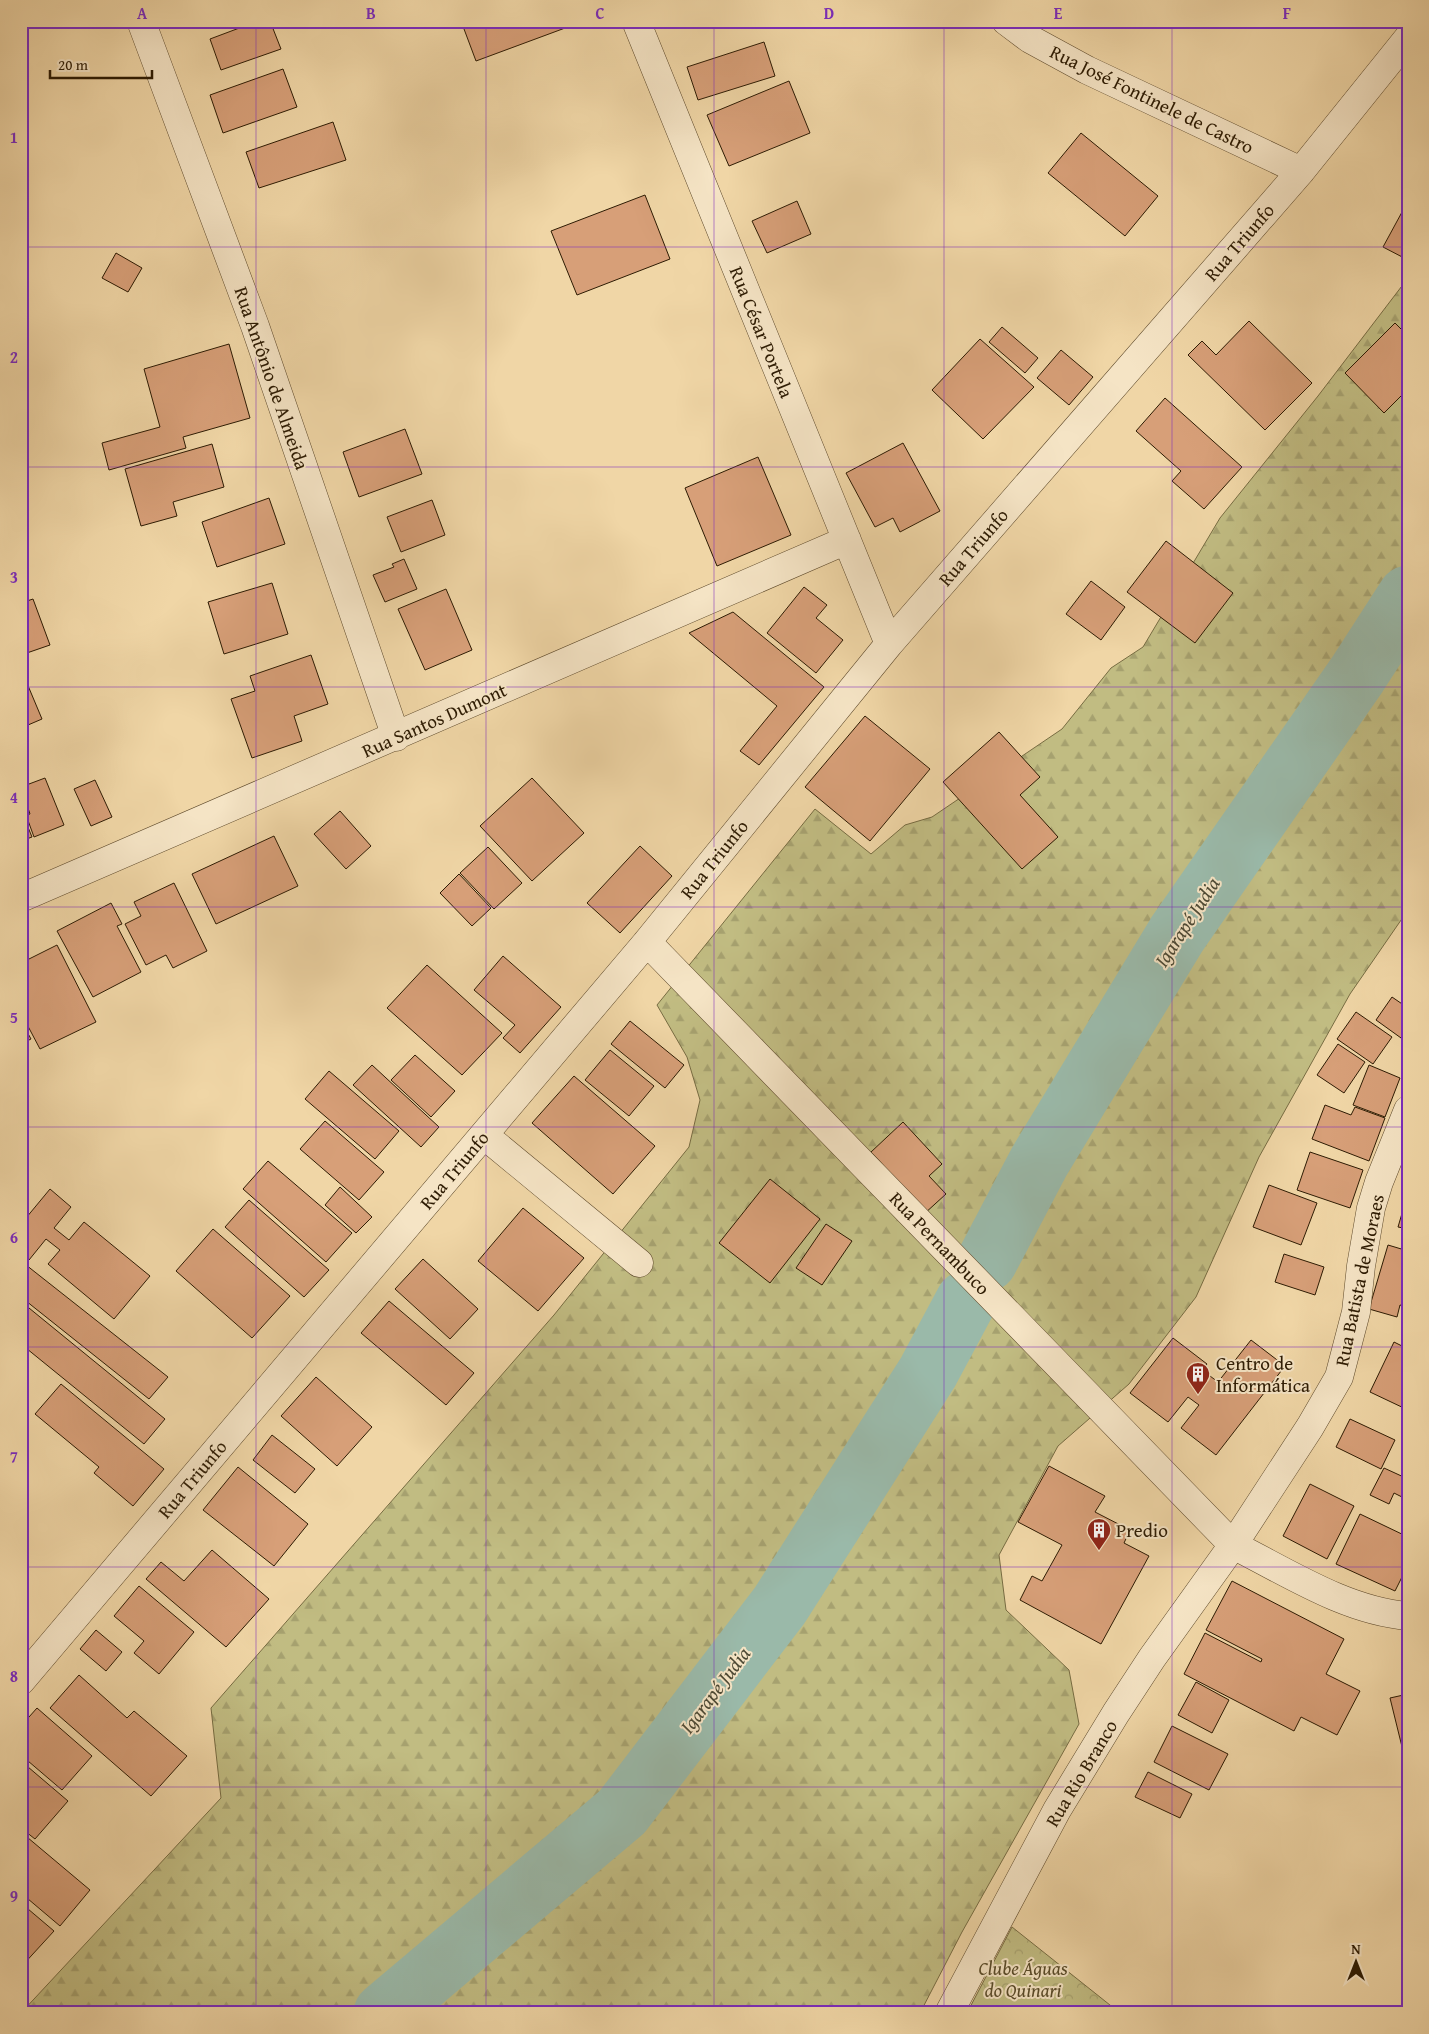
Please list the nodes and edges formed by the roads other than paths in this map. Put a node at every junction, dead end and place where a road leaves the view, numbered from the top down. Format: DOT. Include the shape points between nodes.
graph roads {
  1 [pos="141,21"];
  2 [pos="636,21"];
  3 [pos="1006,21"];
  4 [pos="1408,38"];
  5 [pos="1301,171"];
  6 [pos="847,540"];
  7 [pos="889,644"];
  8 [pos="396,737"];
  9 [pos="21,898"];
  10 [pos="647,942"];
  11 [pos="1408,1110"];
  12 [pos="484,1135"];
  13 [pos="639,1263"];
  14 [pos="1233,1545"];
  15 [pos="1408,1616"];
  16 [pos="21,1681"];
  17 [pos="949,2013"];
  1 -- 8 [label="street, Rua Antônio de Almeida" via="256,326"];
  2 -- 6 [label="street, Rua César Portela"];
  3 -- 5 [label="street, Rua José Fontinele de Castro" via="1030,39 1087,70"];
  4 -- 5 [label="street, Rua Triunfo"];
  5 -- 7 [label="street, Rua Triunfo"];
  6 -- 7 [label="street, Rua César Portela"];
  6 -- 8 [label="street, Rua Santos Dumont"];
  7 -- 10 [label="street, Rua Triunfo"];
  8 -- 9 [label="street, Rua Santos Dumont"];
  10 -- 12 [label="street, Rua Triunfo"];
  10 -- 14 [label="street, Rua Pernambuco"];
  11 -- 14 [label="street, Rua Batista de Moraes" via="1371,1208 1356,1312 1339,1377"];
  12 -- 13 [label="street"];
  12 -- 16 [label="street, Rua Triunfo"];
  14 -- 15 [label="street, Rua Pernambuco" via="1317,1588 1372,1611"];
  14 -- 17 [label="street, Rua Rio Branco" via="1152,1658 1077,1778"];
}
